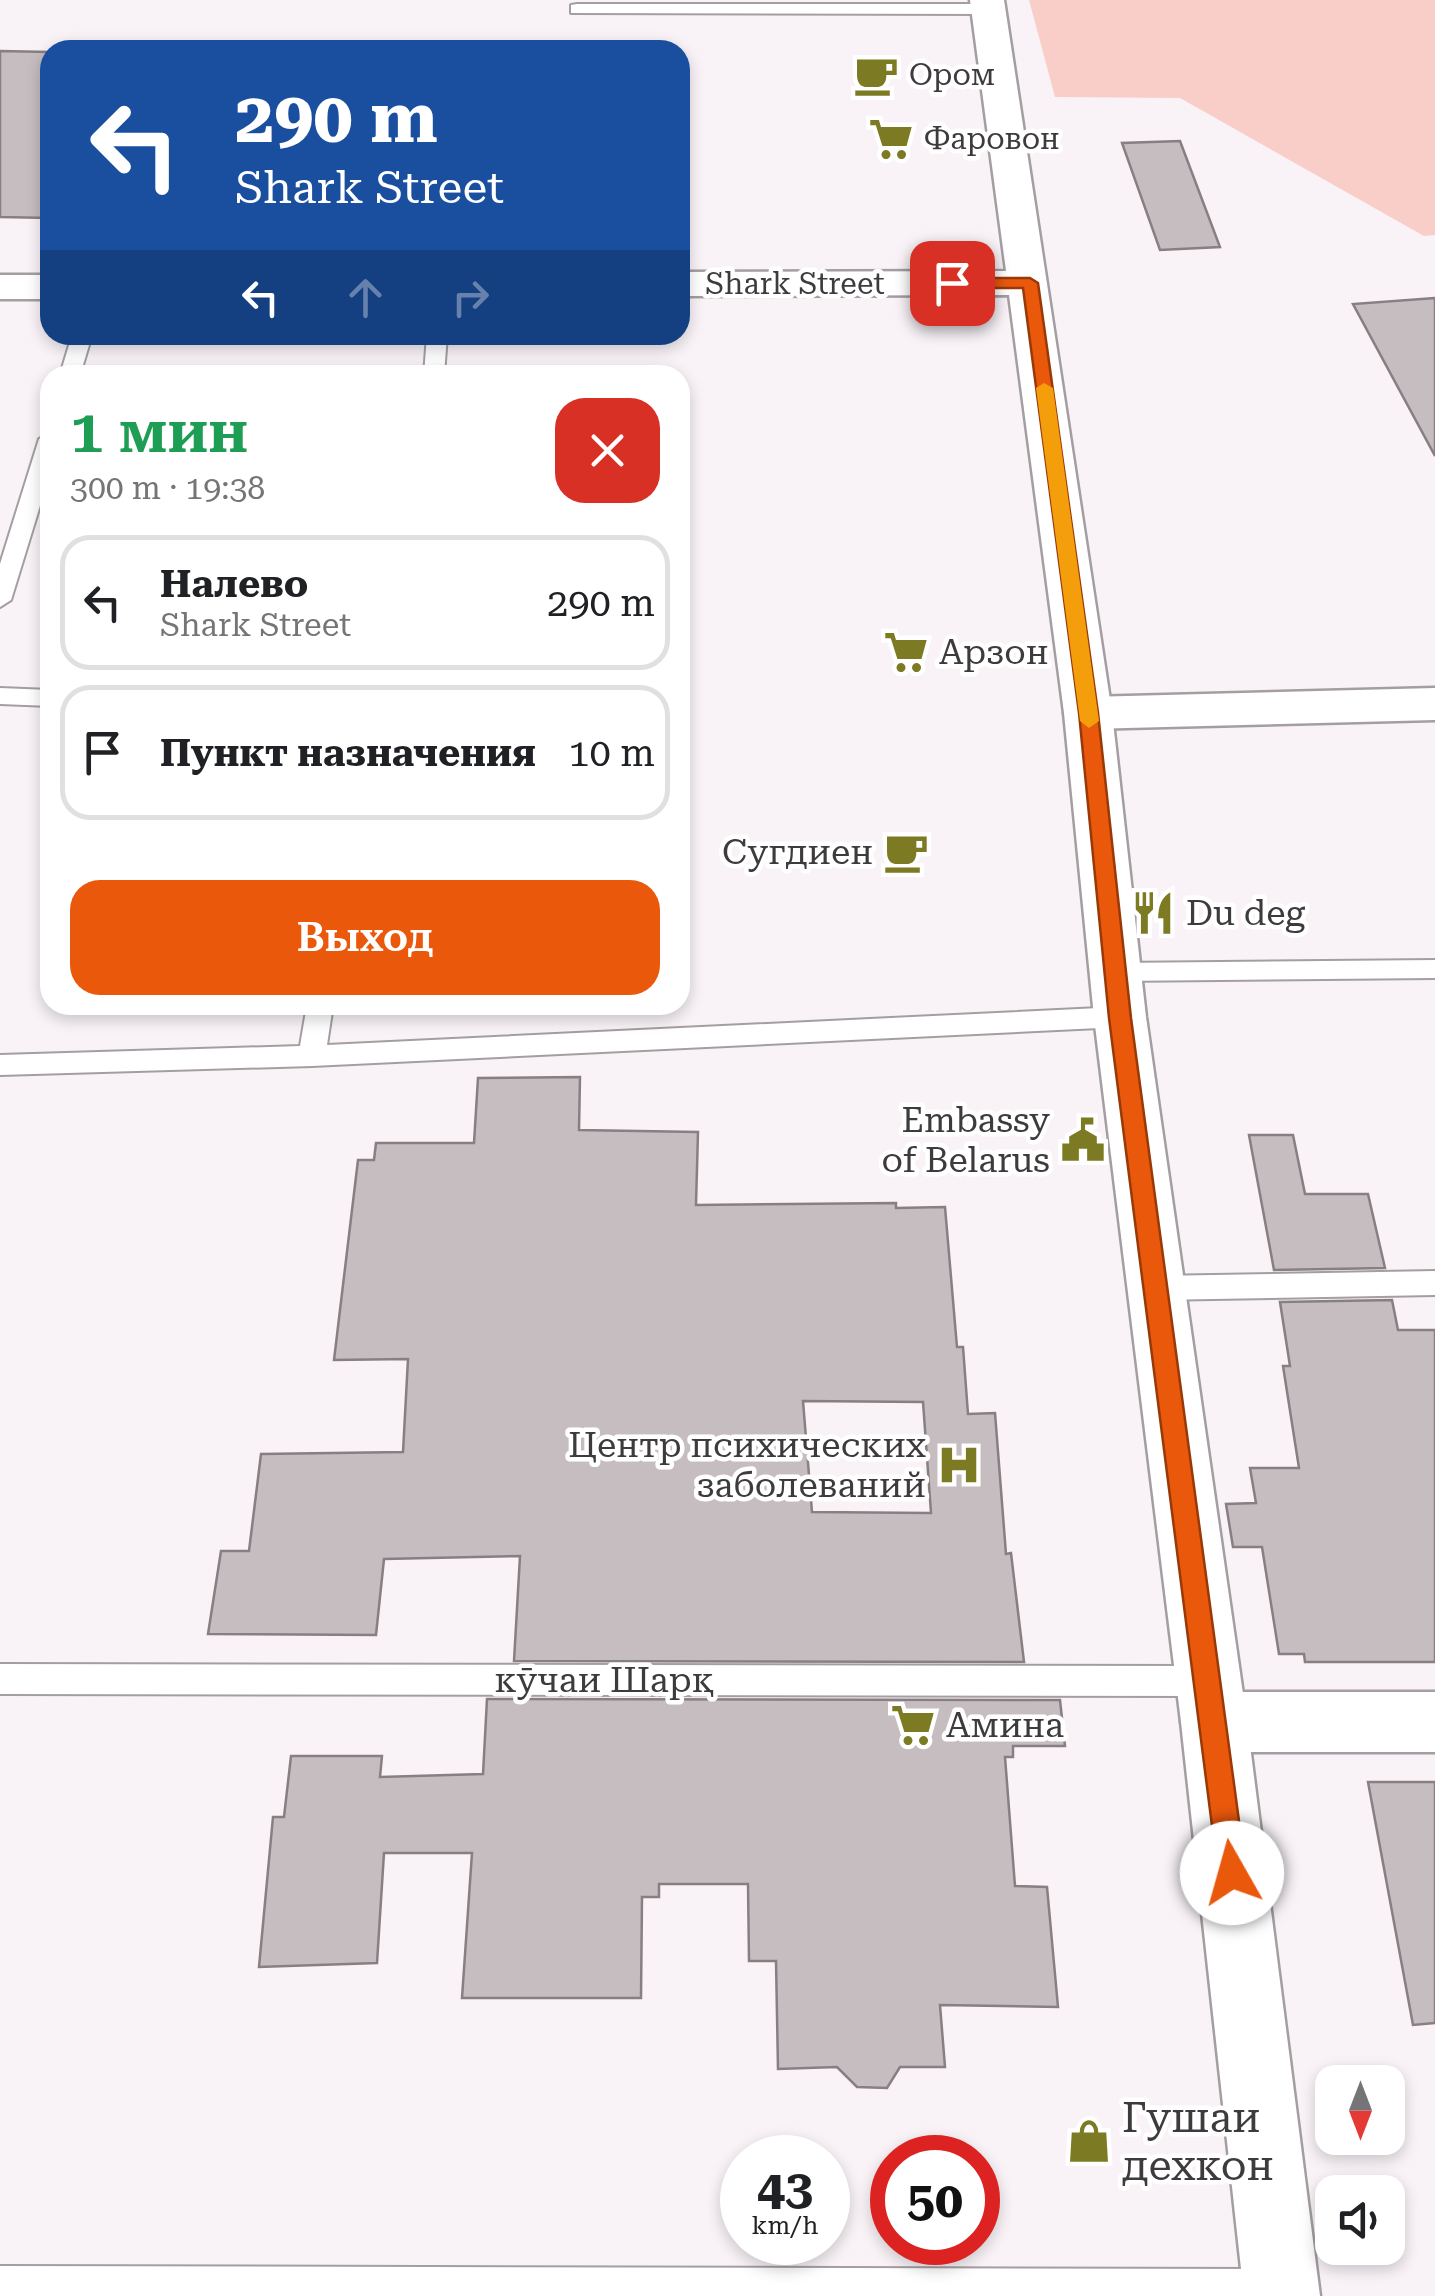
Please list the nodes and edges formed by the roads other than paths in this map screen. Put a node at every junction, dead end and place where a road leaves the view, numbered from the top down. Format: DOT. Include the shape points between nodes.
graph roads {
  1 [pos="987,5"];
  2 [pos="577,9"];
  3 [pos="1030,283"];
  4 [pos="690,284"];
  5 [pos="0,287"];
  6 [pos="40,287"];
  7 [pos="40,471"];
  8 [pos="0,600"];
  9 [pos="0,696"];
  10 [pos="40,698"];
  11 [pos="1435,704"];
  12 [pos="1088,713"];
  13 [pos="1435,969"];
  14 [pos="1117,995"];
  15 [pos="318,1015"];
  16 [pos="312,1056"];
  17 [pos="0,1065"];
  18 [pos="1435,1283"];
  19 [pos="1155,1288"];
  20 [pos="0,1680"];
  21 [pos="1211,1701"];
  22 [pos="1435,1722"];
  23 [pos="0,2285"];
  24 [pos="1282,2292"];
  1 -- 2 [label="lane"];
  1 -- 3 [label="main road"];
  3 -- 4 [label="main road, Shark Street"];
  3 -- 12 [label="main road"];
  5 -- 6 [label="main road"];
  7 -- 8 [label="lane"];
  9 -- 10 [label="lane"];
  11 -- 12 [label="main road"];
  12 -- 14 [label="main road"];
  13 -- 14 [label="lane"];
  14 -- 16 [label="lane"];
  14 -- 19 [label="main road"];
  15 -- 16 [label="lane"];
  16 -- 17 [label="lane"];
  18 -- 19 [label="lane"];
  19 -- 21 [label="main road"];
  20 -- 21 [label="lane, кӯчаи Шарқ"];
  21 -- 22 [label="main road"];
  21 -- 24 [label="main road"];
  23 -- 24 [label="lane"];
}
